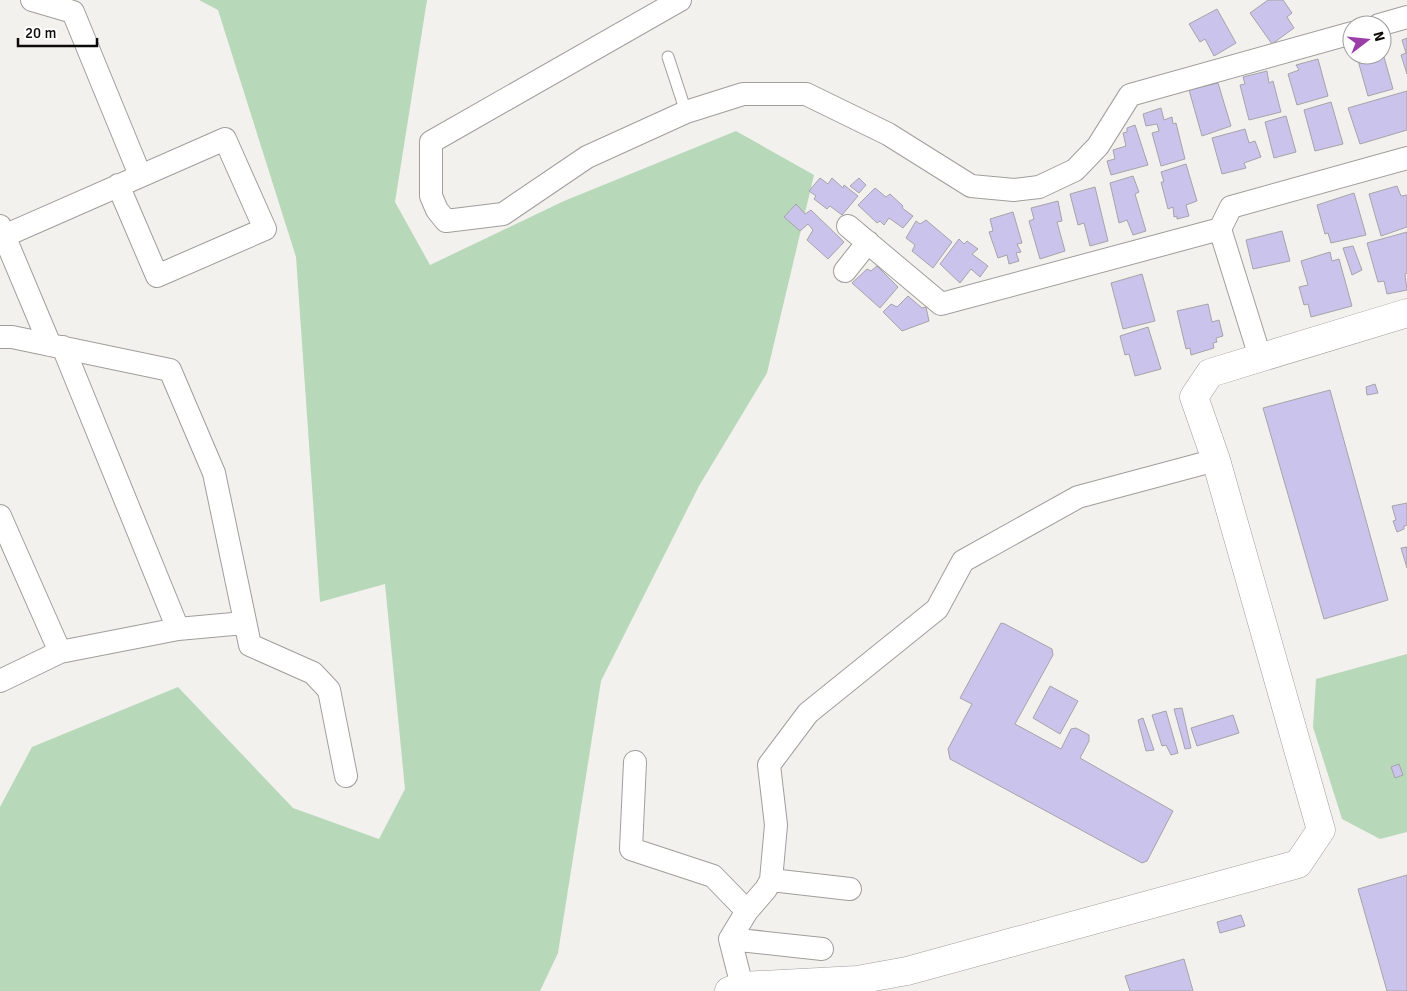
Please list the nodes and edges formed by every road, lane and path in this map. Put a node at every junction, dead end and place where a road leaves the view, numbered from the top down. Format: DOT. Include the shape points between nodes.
graph roads {
  1 [pos="32,0"];
  2 [pos="680,0"];
  3 [pos="1407,17"];
  4 [pos="1392,21"];
  5 [pos="1342,36"];
  6 [pos="668,57"];
  7 [pos="686,112"];
  8 [pos="1407,158"];
  9 [pos="140,176"];
  10 [pos="118,185"];
  11 [pos="848,226"];
  12 [pos="1220,229"];
  13 [pos="2,231"];
  14 [pos="868,242"];
  15 [pos="845,271"];
  16 [pos="1407,313"];
  17 [pos="0,337"];
  18 [pos="56,346"];
  19 [pos="1260,357"];
  20 [pos="1216,460"];
  21 [pos="0,516"];
  22 [pos="244,623"];
  23 [pos="178,630"];
  24 [pos="60,652"];
  25 [pos="0,681"];
  26 [pos="635,762"];
  27 [pos="346,776"];
  28 [pos="771,880"];
  29 [pos="850,889"];
  30 [pos="747,911"];
  31 [pos="730,938"];
  32 [pos="822,948"];
  33 [pos="828,986"];
  34 [pos="736,989"];
  1 -- 9 [label="street" via="73,12"];
  2 -- 7 [label="street" via="431,142 431,196 436,210 446,221 503,214 587,157"];
  3 -- 4 [label="street"];
  5 -- 7 [label="street" via="1130,95 1098,146 1075,170 1039,188 1014,190 971,186 888,134 806,94 743,94"];
  6 -- 7 [label="lane"];
  8 -- 12 [label="street" via="1231,207"];
  9 -- 10 [label="street"];
  9 -- 10 [label="street" via="225,139 265,229 157,276"];
  10 -- 13 [label="street"];
  11 -- 14 [label="street"];
  12 -- 14 [label="street" via="941,304"];
  12 -- 19 [label="street"];
  13 -- 18 [label="street"];
  14 -- 15 [label="street"];
  16 -- 19 [label="street"];
  17 -- 18 [label="street"];
  18 -- 22 [label="street" via="170,370 214,473"];
  18 -- 23 [label="street"];
  19 -- 20 [label="street" via="1210,372 1194,397"];
  20 -- 28 [label="street" via="1078,497 964,561 937,609 808,713 769,765 776,825"];
  20 -- 33 [label="street" via="1321,830 1298,864 907,971"];
  21 -- 24 [label="street"];
  22 -- 23 [label="street"];
  22 -- 27 [label="street" via="250,645 313,672 329,690"];
  23 -- 24 [label="street"];
  24 -- 25 [label="street"];
  26 -- 30 [label="street" via="631,850 713,876"];
  28 -- 29 [label="street"];
  28 -- 30 [label="street"];
  30 -- 31 [label="street"];
  31 -- 32 [label="street"];
  31 -- 34 [label="street"];
  33 -- 34 [label="street"];
}
